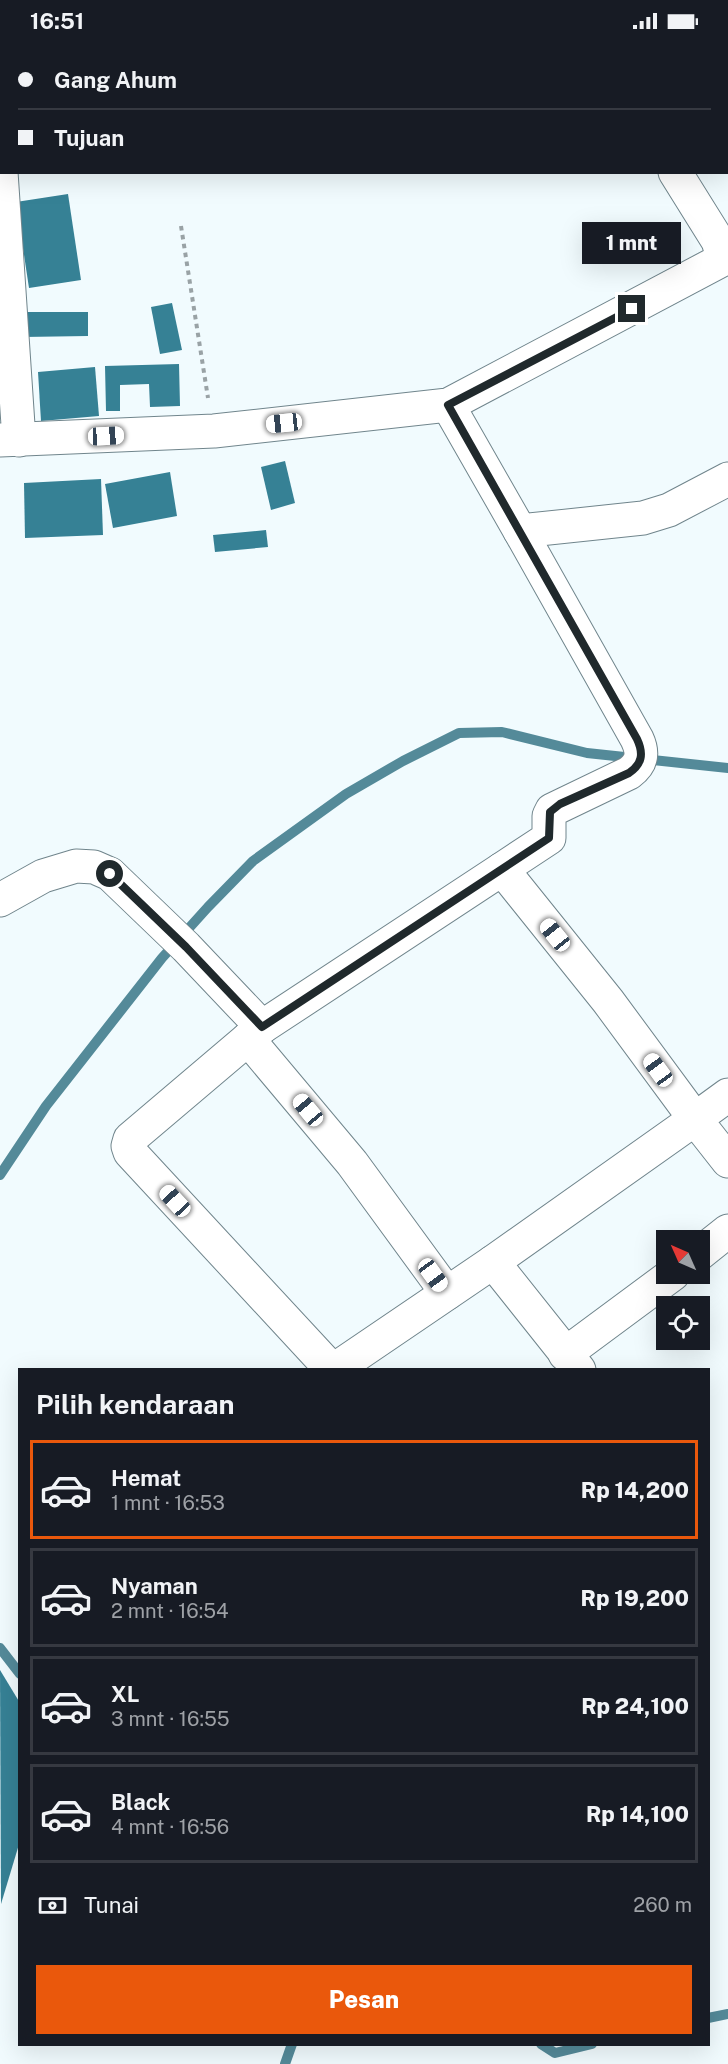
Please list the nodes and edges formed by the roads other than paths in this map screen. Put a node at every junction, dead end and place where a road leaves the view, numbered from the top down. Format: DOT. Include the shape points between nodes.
graph roads {
  1 [pos="1,174"];
  2 [pos="676,174"];
  3 [pos="448,405"];
  4 [pos="10,440"];
  5 [pos="728,479"];
  6 [pos="520,531"];
  7 [pos="502,869"];
  8 [pos="0,900"];
  9 [pos="255,1033"];
  10 [pos="728,1095"];
  11 [pos="695,1119"];
  12 [pos="728,1161"];
  13 [pos="728,1231"];
  14 [pos="710,1245"];
  15 [pos="493,1262"];
  16 [pos="662,1284"];
  17 [pos="447,1293"];
  18 [pos="572,1362"];
  19 [pos="331,1368"];
  20 [pos="336,1368"];
  1 -- 4 [label="street"];
  2 -- 3 [label="street" via="718,241 720,261"];
  3 -- 4 [label="street" via="214,431"];
  3 -- 6 [label="street"];
  5 -- 6 [label="street" via="669,510 643,518"];
  6 -- 7 [label="street" via="637,739 640,760 629,773 552,810 549,838"];
  7 -- 9 [label="street"];
  7 -- 11 [label="street" via="608,1001"];
  8 -- 9 [label="street" via="43,876 76,866 94,867 110,874 176,938"];
  9 -- 17 [label="street"];
  9 -- 19 [label="street" via="130,1139 128,1146"];
  10 -- 11 [label="street"];
  11 -- 12 [label="street"];
  11 -- 15 [label="street"];
  13 -- 14 [label="street"];
  15 -- 17 [label="street"];
  15 -- 18 [label="street"];
  16 -- 18 [label="street"];
  17 -- 20 [label="street"];
}
